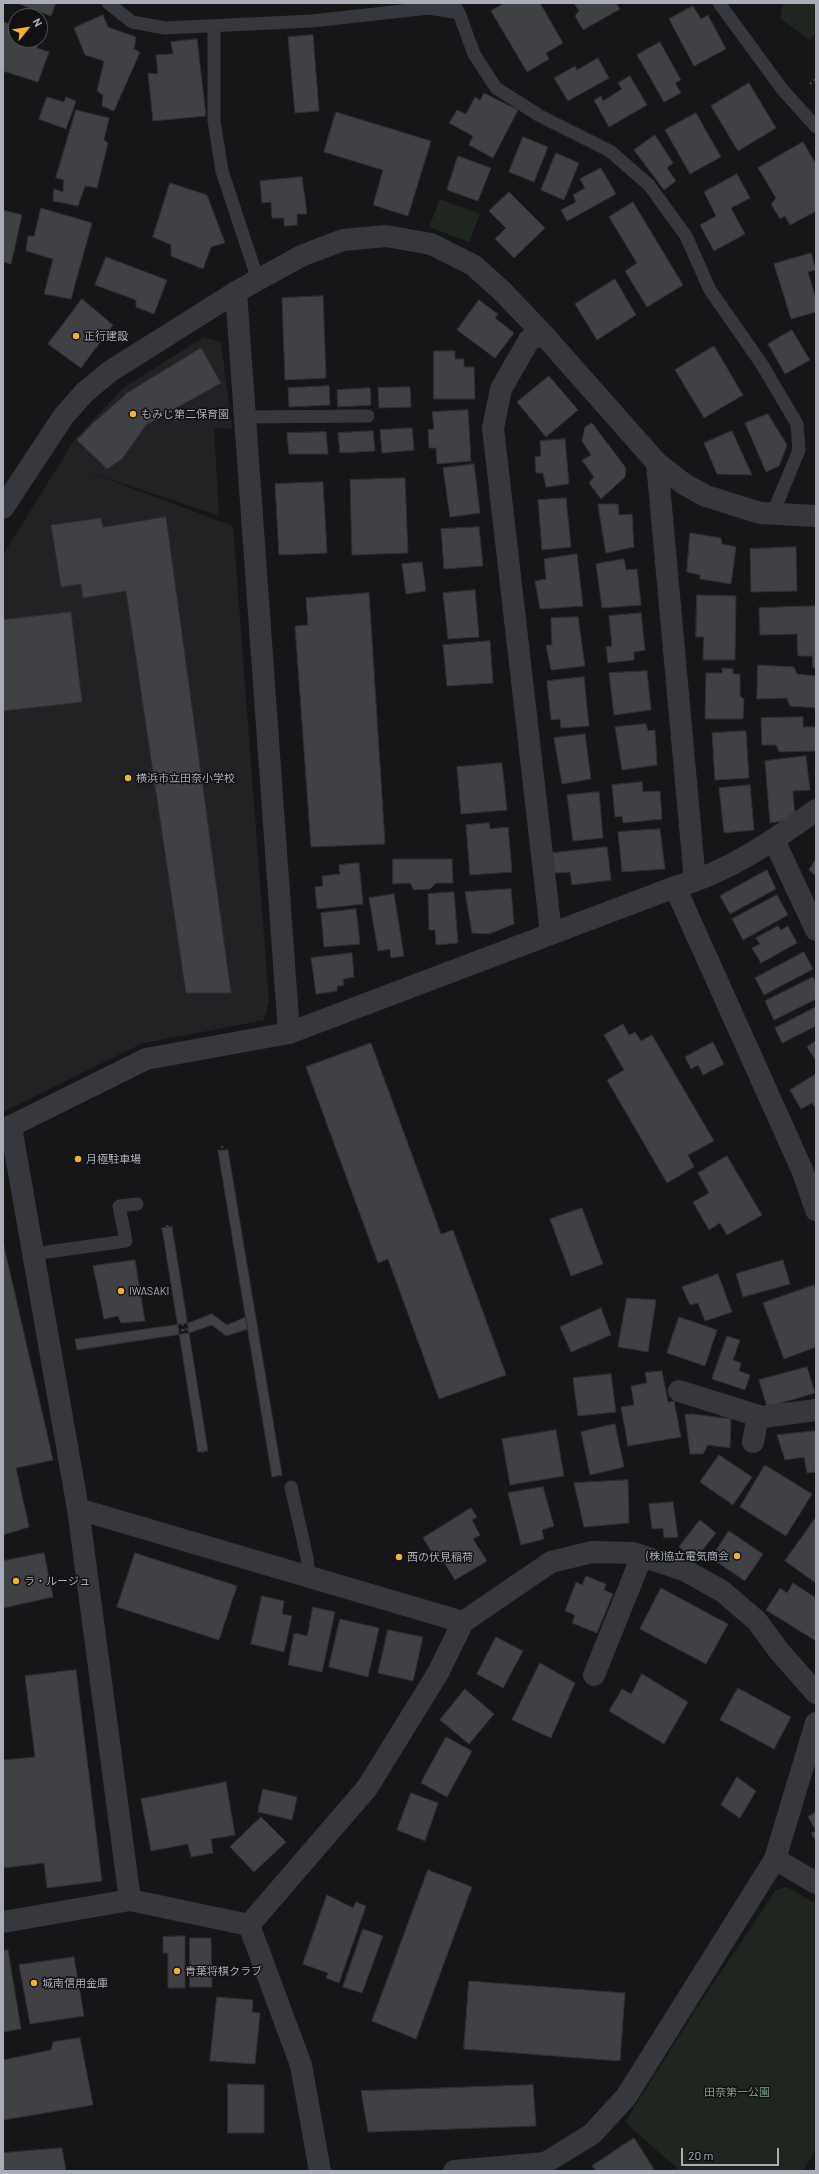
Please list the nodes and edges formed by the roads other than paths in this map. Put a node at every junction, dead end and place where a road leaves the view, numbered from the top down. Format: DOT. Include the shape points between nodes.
graph roads {
  1 [pos="108,3"];
  2 [pos="719,3"];
  3 [pos="456,8"];
  4 [pos="214,27"];
  5 [pos="816,127"];
  6 [pos="258,280"];
  7 [pos="236,292"];
  8 [pos="536,337"];
  9 [pos="368,416"];
  10 [pos="244,417"];
  11 [pos="657,463"];
  12 [pos="3,508"];
  13 [pos="773,513"];
  14 [pos="816,516"];
  15 [pos="816,810"];
  16 [pos="774,840"];
  17 [pos="685,884"];
  18 [pos="816,930"];
  19 [pos="551,933"];
  20 [pos="289,1033"];
  21 [pos="7,1128"];
  22 [pos="809,1170"];
  23 [pos="137,1204"];
  24 [pos="816,1210"];
  25 [pos="33,1254"];
  26 [pos="679,1391"];
  27 [pos="816,1410"];
  28 [pos="758,1416"];
  29 [pos="753,1442"];
  30 [pos="291,1487"];
  31 [pos="78,1509"];
  32 [pos="642,1556"];
  33 [pos="309,1577"];
  34 [pos="463,1622"];
  35 [pos="594,1676"];
  36 [pos="816,1693"];
  37 [pos="816,1723"];
  38 [pos="775,1859"];
  39 [pos="816,1883"];
  40 [pos="130,1900"];
  41 [pos="3,1922"];
  42 [pos="249,1925"];
  43 [pos="320,2171"];
  44 [pos="454,2171"];
  1 -- 4 [label="lane" via="132,22 165,28"];
  2 -- 5 [label="lane" via="790,98"];
  3 -- 4 [label="lane" via="429,8 312,22"];
  3 -- 13 [label="lane" via="474,54 496,88 540,116 610,150 649,185 686,236 710,290 761,363 797,424 798,450"];
  4 -- 6 [label="lane" via="214,121 222,171"];
  6 -- 7 [label="street"];
  6 -- 8 [label="street" via="301,256 343,240 386,236 431,244 473,266 502,291"];
  7 -- 10 [label="street"];
  7 -- 12 [label="street" via="143,349 84,393 63,417"];
  8 -- 11 [label="street"];
  8 -- 19 [label="street" via="501,389 493,428"];
  9 -- 10 [label="lane"];
  10 -- 20 [label="street"];
  11 -- 13 [label="street" via="684,484 706,496 760,513"];
  11 -- 17 [label="street"];
  13 -- 14 [label="street"];
  15 -- 16 [label="street"];
  16 -- 17 [label="street"];
  16 -- 18 [label="street"];
  17 -- 19 [label="street"];
  17 -- 22 [label="street"];
  19 -- 20 [label="street"];
  20 -- 21 [label="street" via="146,1059"];
  21 -- 25 [label="street"];
  22 -- 24 [label="street"];
  23 -- 25 [label="lane" via="119,1206 126,1241"];
  25 -- 31 [label="street"];
  26 -- 28 [label="street"];
  27 -- 28 [label="street"];
  28 -- 29 [label="street"];
  30 -- 33 [label="lane"];
  31 -- 33 [label="street"];
  31 -- 40 [label="street"];
  32 -- 34 [label="street" via="633,1553 592,1552 551,1562"];
  32 -- 35 [label="street"];
  32 -- 36 [label="street" via="684,1570 722,1591 756,1621"];
  33 -- 34 [label="street"];
  34 -- 42 [label="street" via="438,1673 367,1788"];
  37 -- 38 [label="street"];
  38 -- 39 [label="street"];
  38 -- 44 [label="street" via="626,2096 592,2134 545,2163"];
  40 -- 41 [label="street"];
  40 -- 42 [label="street"];
  42 -- 43 [label="street" via="301,2065"];
}
